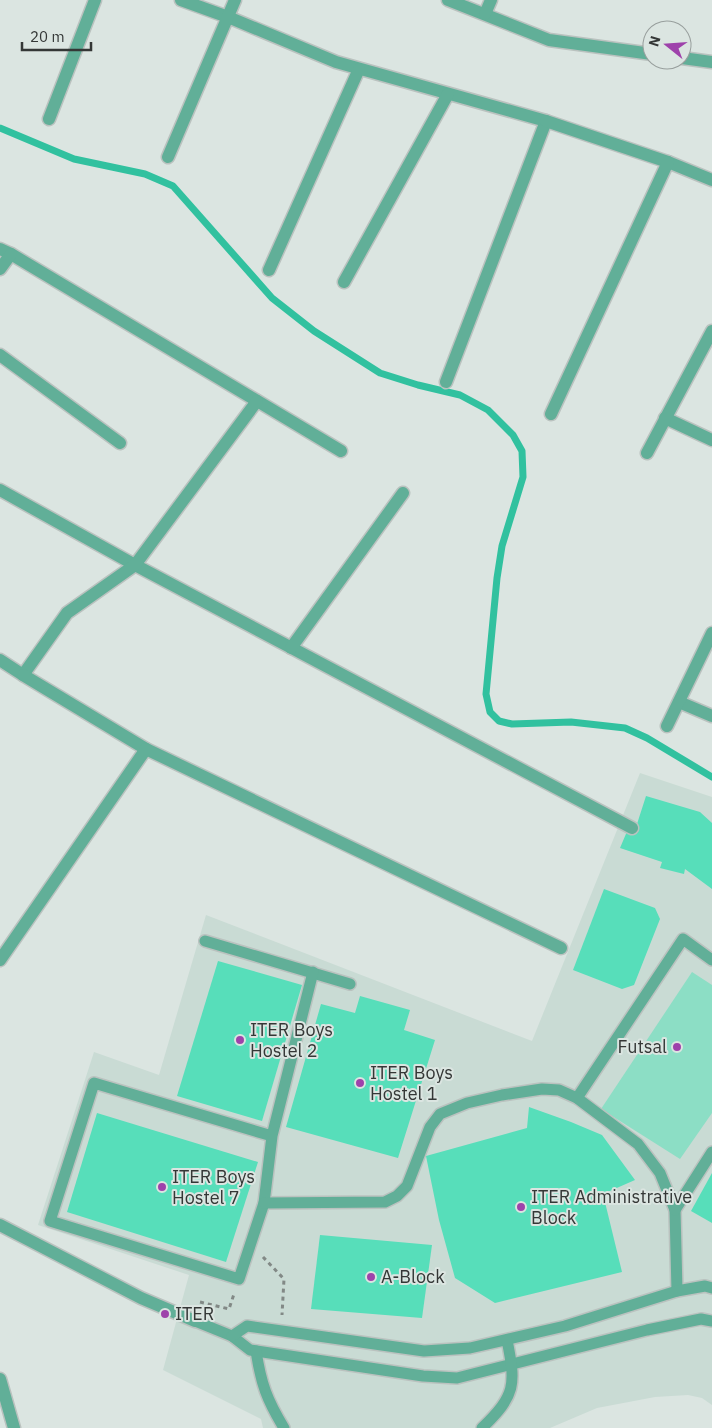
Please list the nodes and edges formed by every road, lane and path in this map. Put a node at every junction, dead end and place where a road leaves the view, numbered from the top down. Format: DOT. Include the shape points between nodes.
graph roads {
  1 [pos="95,0"];
  2 [pos="181,0"];
  3 [pos="235,0"];
  4 [pos="448,0"];
  5 [pos="491,0"];
  6 [pos="485,14"];
  7 [pos="228,17"];
  8 [pos="642,53"];
  9 [pos="692,59"];
  10 [pos="712,62"];
  11 [pos="359,69"];
  12 [pos="448,94"];
  13 [pos="49,119"];
  14 [pos="546,121"];
  15 [pos="168,157"];
  16 [pos="668,162"];
  17 [pos="712,180"];
  18 [pos="6,252"];
  19 [pos="0,269"];
  20 [pos="269,270"];
  21 [pos="344,282"];
  22 [pos="712,331"];
  23 [pos="0,355"];
  24 [pos="446,382"];
  25 [pos="258,401"];
  26 [pos="551,414"];
  27 [pos="665,418"];
  28 [pos="712,440"];
  29 [pos="120,443"];
  30 [pos="341,451"];
  31 [pos="647,453"];
  32 [pos="0,490"];
  33 [pos="403,493"];
  34 [pos="135,565"];
  35 [pos="712,633"];
  36 [pos="290,648"];
  37 [pos="0,660"];
  38 [pos="23,675"];
  39 [pos="679,702"];
  40 [pos="712,716"];
  41 [pos="667,726"];
  42 [pos="146,749"];
  43 [pos="632,828"];
  44 [pos="205,941"];
  45 [pos="561,948"];
  46 [pos="0,960"];
  47 [pos="712,960"];
  48 [pos="313,972"];
  49 [pos="350,984"];
  50 [pos="576,1098"];
  51 [pos="272,1136"];
  52 [pos="712,1152"];
  53 [pos="264,1203"];
  54 [pos="675,1210"];
  55 [pos="0,1225"];
  56 [pos="250,1244"];
  57 [pos="239,1279"];
  58 [pos="712,1288"];
  59 [pos="677,1291"];
  60 [pos="194,1300"];
  61 [pos="195,1321"];
  62 [pos="712,1321"];
  63 [pos="281,1331"];
  64 [pos="232,1336"];
  65 [pos="507,1340"];
  66 [pos="256,1351"];
  67 [pos="512,1364"];
  68 [pos="0,1379"];
  69 [pos="14,1428"];
  70 [pos="284,1428"];
  71 [pos="482,1428"];
  1 -- 13 [label="street"];
  2 -- 7 [label="street"];
  3 -- 7 [label="street"];
  4 -- 6 [label="street"];
  5 -- 6 [label="street"];
  6 -- 8 [label="street" via="549,40"];
  7 -- 11 [label="street"];
  7 -- 15 [label="street"];
  9 -- 10 [label="street"];
  11 -- 12 [label="street"];
  11 -- 20 [label="street"];
  12 -- 14 [label="street"];
  12 -- 21 [label="street"];
  14 -- 16 [label="street"];
  14 -- 24 [label="street"];
  16 -- 17 [label="street"];
  16 -- 26 [label="street"];
  18 -- 19 [label="street"];
  18 -- 25 [label="street"];
  22 -- 27 [label="street"];
  23 -- 29 [label="street"];
  25 -- 30 [label="street"];
  25 -- 34 [label="street"];
  27 -- 28 [label="street"];
  27 -- 31 [label="street"];
  32 -- 34 [label="street"];
  33 -- 36 [label="street"];
  34 -- 36 [label="street"];
  34 -- 38 [label="street" via="67,612"];
  35 -- 39 [label="street"];
  36 -- 43 [label="street"];
  37 -- 38 [label="street"];
  38 -- 42 [label="street"];
  39 -- 40 [label="street"];
  39 -- 41 [label="street"];
  42 -- 45 [label="street"];
  42 -- 46 [label="street"];
  44 -- 48 [label="lane"];
  47 -- 50 [label="lane" via="683,939"];
  48 -- 49 [label="lane"];
  48 -- 51 [label="lane"];
  50 -- 53 [label="lane" via="559,1090 522,1091 467,1103 440,1114 430,1127 407,1186 384,1202"];
  50 -- 54 [label="lane" via="638,1144 660,1173"];
  51 -- 53 [label="lane"];
  51 -- 57 [label="lane" via="94,1083 50,1221"];
  52 -- 54 [label="lane"];
  53 -- 56 [label="lane"];
  54 -- 59 [label="lane"];
  55 -- 61 [label="street" via="141,1298"];
  56 -- 57 [label="lane"];
  56 -- 63 [label="path" via="284,1279"];
  57 -- 60 [label="path" via="229,1309"];
  58 -- 59 [label="lane" via="705,1286"];
  59 -- 65 [label="lane" via="566,1326"];
  61 -- 64 [label="lane"];
  62 -- 67 [label="lane" via="700,1319 647,1330"];
  63 -- 64 [label="lane" via="247,1326"];
  63 -- 65 [label="lane" via="424,1351 470,1348"];
  64 -- 66 [label="lane"];
  65 -- 67 [label="lane"];
  66 -- 67 [label="lane" via="448,1378"];
  66 -- 70 [label="lane" via="261,1380"];
  67 -- 71 [label="lane" via="508,1400"];
  68 -- 69 [label="street"];
}
